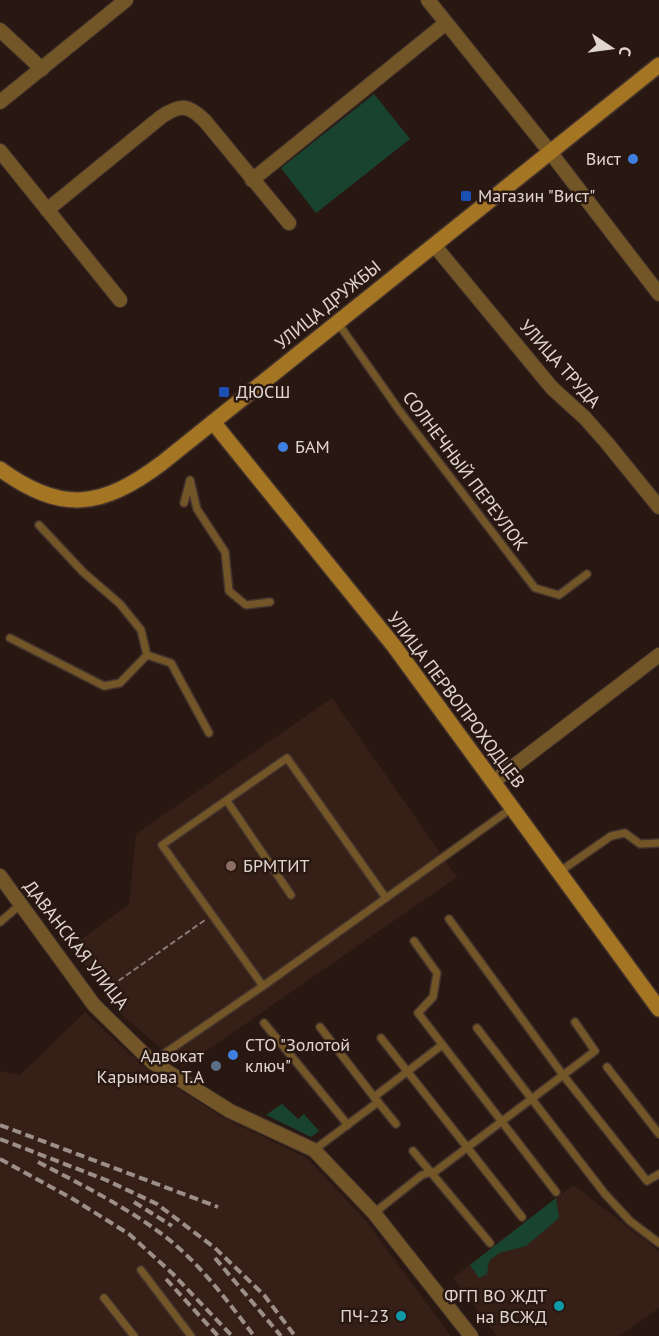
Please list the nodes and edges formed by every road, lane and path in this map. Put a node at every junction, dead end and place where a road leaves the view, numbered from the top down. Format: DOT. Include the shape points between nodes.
graph roads {
  1 [pos="126,0"];
  2 [pos="428,0"];
  3 [pos="446,23"];
  4 [pos="0,30"];
  5 [pos="659,64"];
  6 [pos="42,69"];
  7 [pos="0,102"];
  8 [pos="0,152"];
  9 [pos="550,152"];
  10 [pos="252,180"];
  11 [pos="47,210"];
  12 [pos="289,223"];
  13 [pos="434,245"];
  14 [pos="659,294"];
  15 [pos="120,300"];
  16 [pos="338,323"];
  17 [pos="213,422"];
  18 [pos="0,469"];
  19 [pos="184,503"];
  20 [pos="659,507"];
  21 [pos="39,525"];
  22 [pos="587,574"];
  23 [pos="270,602"];
  24 [pos="10,638"];
  25 [pos="147,655"];
  26 [pos="659,655"];
  27 [pos="209,733"];
  28 [pos="493,782"];
  29 [pos="227,801"];
  30 [pos="512,808"];
  31 [pos="659,843"];
  32 [pos="559,872"];
  33 [pos="0,876"];
  34 [pos="291,895"];
  35 [pos="386,898"];
  36 [pos="21,904"];
  37 [pos="208,918"];
  38 [pos="449,919"];
  39 [pos="0,922"];
  40 [pos="414,941"];
  41 [pos="263,986"];
  42 [pos="104,991"];
  43 [pos="659,1009"];
  44 [pos="575,1022"];
  45 [pos="264,1023"];
  46 [pos="320,1027"];
  47 [pos="477,1028"];
  48 [pos="381,1038"];
  49 [pos="442,1045"];
  50 [pos="153,1062"];
  51 [pos="607,1067"];
  52 [pos="408,1072"];
  53 [pos="563,1076"];
  54 [pos="533,1098"];
  55 [pos="376,1099"];
  56 [pos="501,1122"];
  57 [pos="396,1124"];
  58 [pos="348,1125"];
  59 [pos="659,1134"];
  60 [pos="467,1148"];
  61 [pos="314,1149"];
  62 [pos="413,1151"];
  63 [pos="431,1172"];
  64 [pos="659,1174"];
  65 [pos="555,1192"];
  66 [pos="374,1213"];
  67 [pos="522,1217"];
  68 [pos="490,1243"];
  69 [pos="659,1243"];
  70 [pos="141,1270"];
  71 [pos="104,1298"];
  72 [pos="134,1336"];
  73 [pos="192,1336"];
  74 [pos="471,1336"];
  1 -- 6 [label="street"];
  2 -- 3 [label="street"];
  3 -- 9 [label="street"];
  3 -- 10 [label="street"];
  4 -- 6 [label="street"];
  5 -- 9 [label="street, УЛИЦА ДРУЖБЫ"];
  6 -- 7 [label="street"];
  8 -- 11 [label="street"];
  9 -- 13 [label="street, УЛИЦА ДРУЖБЫ"];
  9 -- 14 [label="street"];
  10 -- 11 [label="street" via="201,117 176,107"];
  10 -- 12 [label="street"];
  11 -- 15 [label="street"];
  13 -- 16 [label="street, УЛИЦА ДРУЖБЫ"];
  13 -- 20 [label="street, УЛИЦА ТРУДА" via="552,388 585,418"];
  16 -- 17 [label="street, УЛИЦА ДРУЖБЫ"];
  16 -- 22 [label="lane, СОЛНЕЧНЫЙ ПЕРЕУЛОК" via="399,411 535,588 559,595"];
  17 -- 18 [label="street, УЛИЦА ДРУЖБЫ" via="141,478 98,498 73,501 50,497"];
  17 -- 28 [label="street, УЛИЦА ПЕРВОПРОХОДЦЕВ" via="394,646"];
  19 -- 23 [label="lane" via="190,480 197,509 225,552 229,591 246,605"];
  21 -- 25 [label="lane" via="120,604 141,630"];
  24 -- 25 [label="lane" via="104,686 120,683"];
  25 -- 27 [label="lane" via="171,663"];
  26 -- 28 [label="street"];
  28 -- 30 [label="street, УЛИЦА ПЕРВОПРОХОДЦЕВ"];
  29 -- 34 [label="lane"];
  29 -- 35 [label="lane" via="287,758"];
  29 -- 41 [label="lane" via="162,845"];
  30 -- 32 [label="street, УЛИЦА ПЕРВОПРОХОДЦЕВ"];
  30 -- 35 [label="lane"];
  31 -- 32 [label="lane" via="640,844 625,833 612,836"];
  32 -- 43 [label="street, УЛИЦА ПЕРВОПРОХОДЦЕВ"];
  33 -- 36 [label="street, ДАВАНСКАЯ УЛИЦА"];
  35 -- 41 [label="lane"];
  36 -- 39 [label="lane"];
  36 -- 50 [label="street, ДАВАНСКАЯ УЛИЦА" via="94,1005"];
  37 -- 42 [label="path"];
  38 -- 53 [label="lane"];
  40 -- 49 [label="lane" via="437,973 433,997 418,1013"];
  41 -- 50 [label="lane"];
  44 -- 53 [label="lane" via="595,1051"];
  45 -- 58 [label="lane"];
  46 -- 55 [label="lane"];
  47 -- 54 [label="lane"];
  48 -- 52 [label="lane"];
  49 -- 52 [label="lane"];
  49 -- 56 [label="lane"];
  50 -- 61 [label="street, ДАВАНСКАЯ УЛИЦА" via="230,1111"];
  51 -- 59 [label="lane"];
  52 -- 55 [label="lane"];
  52 -- 60 [label="lane"];
  53 -- 54 [label="lane"];
  53 -- 64 [label="lane" via="647,1181"];
  54 -- 56 [label="lane"];
  54 -- 69 [label="lane" via="605,1194 630,1221"];
  55 -- 57 [label="lane"];
  55 -- 58 [label="lane"];
  56 -- 60 [label="lane"];
  56 -- 65 [label="lane"];
  58 -- 61 [label="lane"];
  60 -- 63 [label="lane"];
  60 -- 67 [label="lane"];
  61 -- 66 [label="street, ДАВАНСКАЯ УЛИЦА"];
  62 -- 63 [label="lane"];
  63 -- 66 [label="lane"];
  63 -- 68 [label="lane"];
  66 -- 74 [label="street, ДАВАНСКАЯ УЛИЦА"];
  70 -- 73 [label="lane"];
  71 -- 72 [label="lane"];
}
